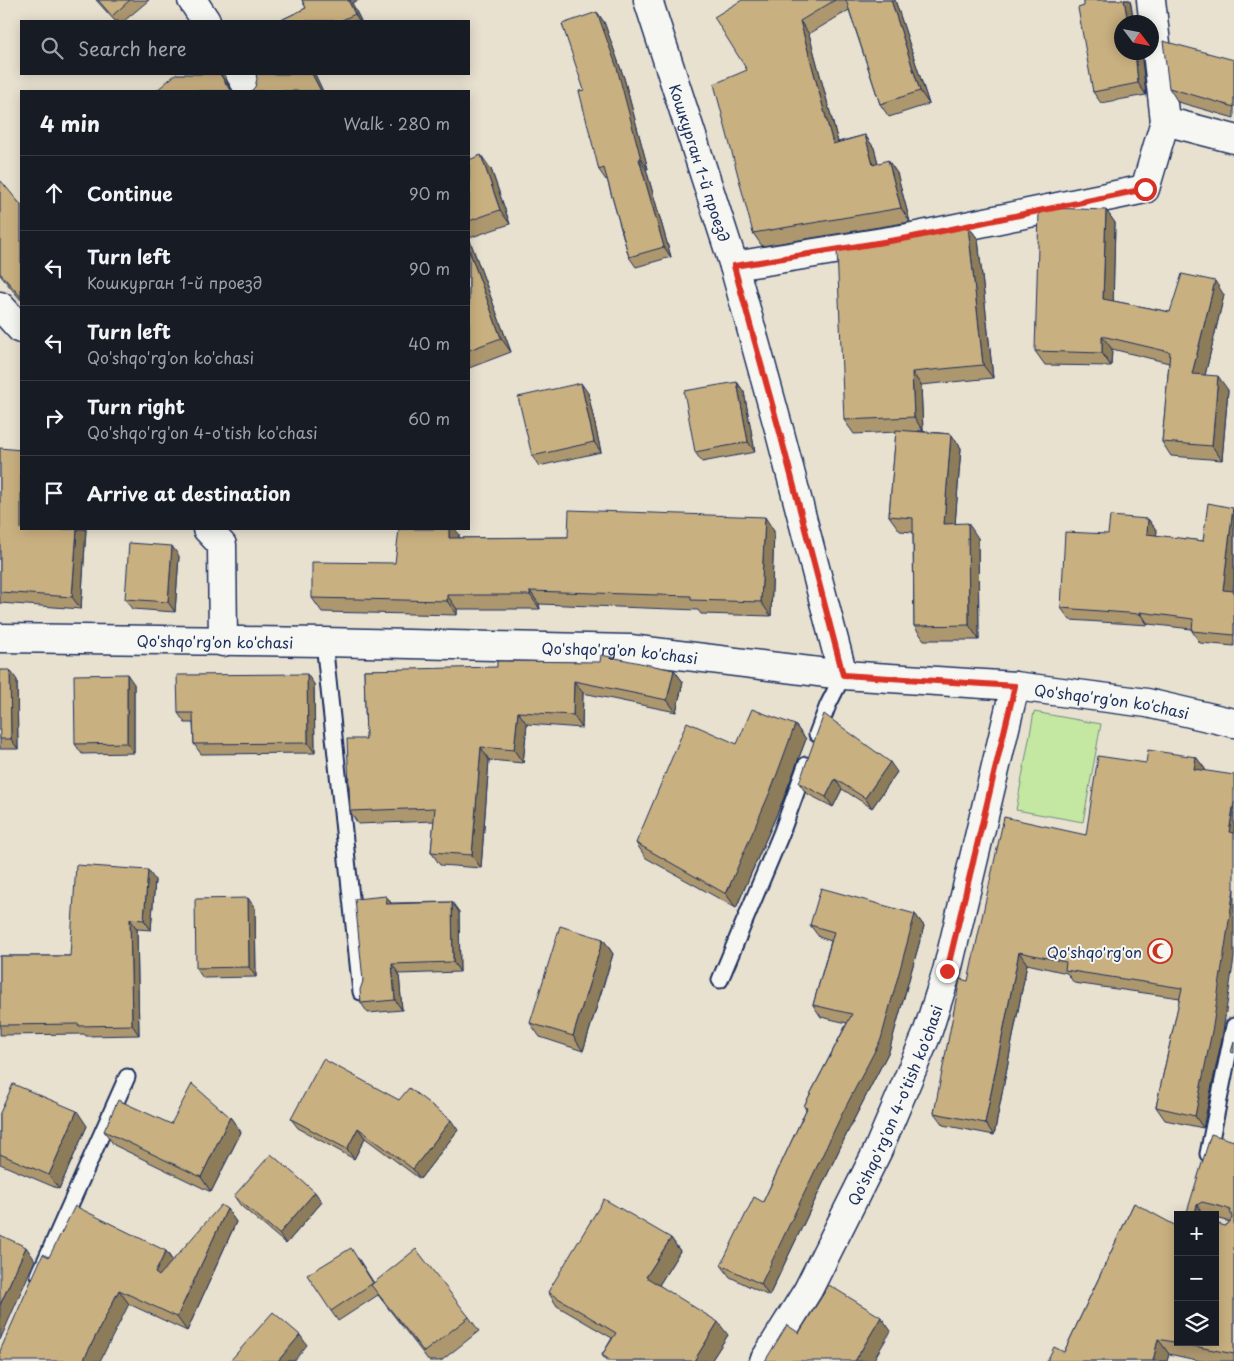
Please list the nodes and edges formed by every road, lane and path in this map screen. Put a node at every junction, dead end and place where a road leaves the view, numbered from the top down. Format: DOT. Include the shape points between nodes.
graph roads {
  1 [pos="192,0"];
  2 [pos="648,0"];
  3 [pos="1152,0"];
  4 [pos="205,20"];
  5 [pos="241,75"];
  6 [pos="249,90"];
  7 [pos="1165,121"];
  8 [pos="1234,139"];
  9 [pos="734,266"];
  10 [pos="0,306"];
  11 [pos="20,328"];
  12 [pos="208,530"];
  13 [pos="0,638"];
  14 [pos="224,642"];
  15 [pos="324,642"];
  16 [pos="843,675"];
  17 [pos="1015,686"];
  18 [pos="1234,723"];
  19 [pos="720,980"];
  20 [pos="361,992"];
  21 [pos="1234,1026"];
  22 [pos="127,1077"];
  23 [pos="1203,1168"];
  24 [pos="32,1290"];
  25 [pos="764,1361"];
  1 -- 4 [label="street"];
  2 -- 9 [label="street, Кошкурган 1-й проезд"];
  3 -- 7 [label="street"];
  5 -- 6 [label="street"];
  7 -- 8 [label="street"];
  7 -- 9 [label="street" via="1145,189 908,238"];
  9 -- 16 [label="street, Кошкурган 1-й проезд"];
  10 -- 11 [label="street"];
  12 -- 14 [label="street" via="222,545"];
  13 -- 14 [label="street, Qo'shqo'rg'on ko'chasi"];
  14 -- 15 [label="street, Qo'shqo'rg'on ko'chasi"];
  15 -- 16 [label="street, Qo'shqo'rg'on ko'chasi" via="630,649"];
  15 -- 20 [label="lane"];
  16 -- 17 [label="street, Qo'shqo'rg'on ko'chasi"];
  16 -- 19 [label="lane" via="828,705 781,834"];
  17 -- 18 [label="street, Qo'shqo'rg'on ko'chasi" via="1147,703"];
  17 -- 25 [label="street, Qo'shqo'rg'on 4-o'tish ko'chasi" via="952,953 927,1034 878,1150 808,1290"];
  21 -- 23 [label="lane"];
  22 -- 24 [label="lane"];
}
